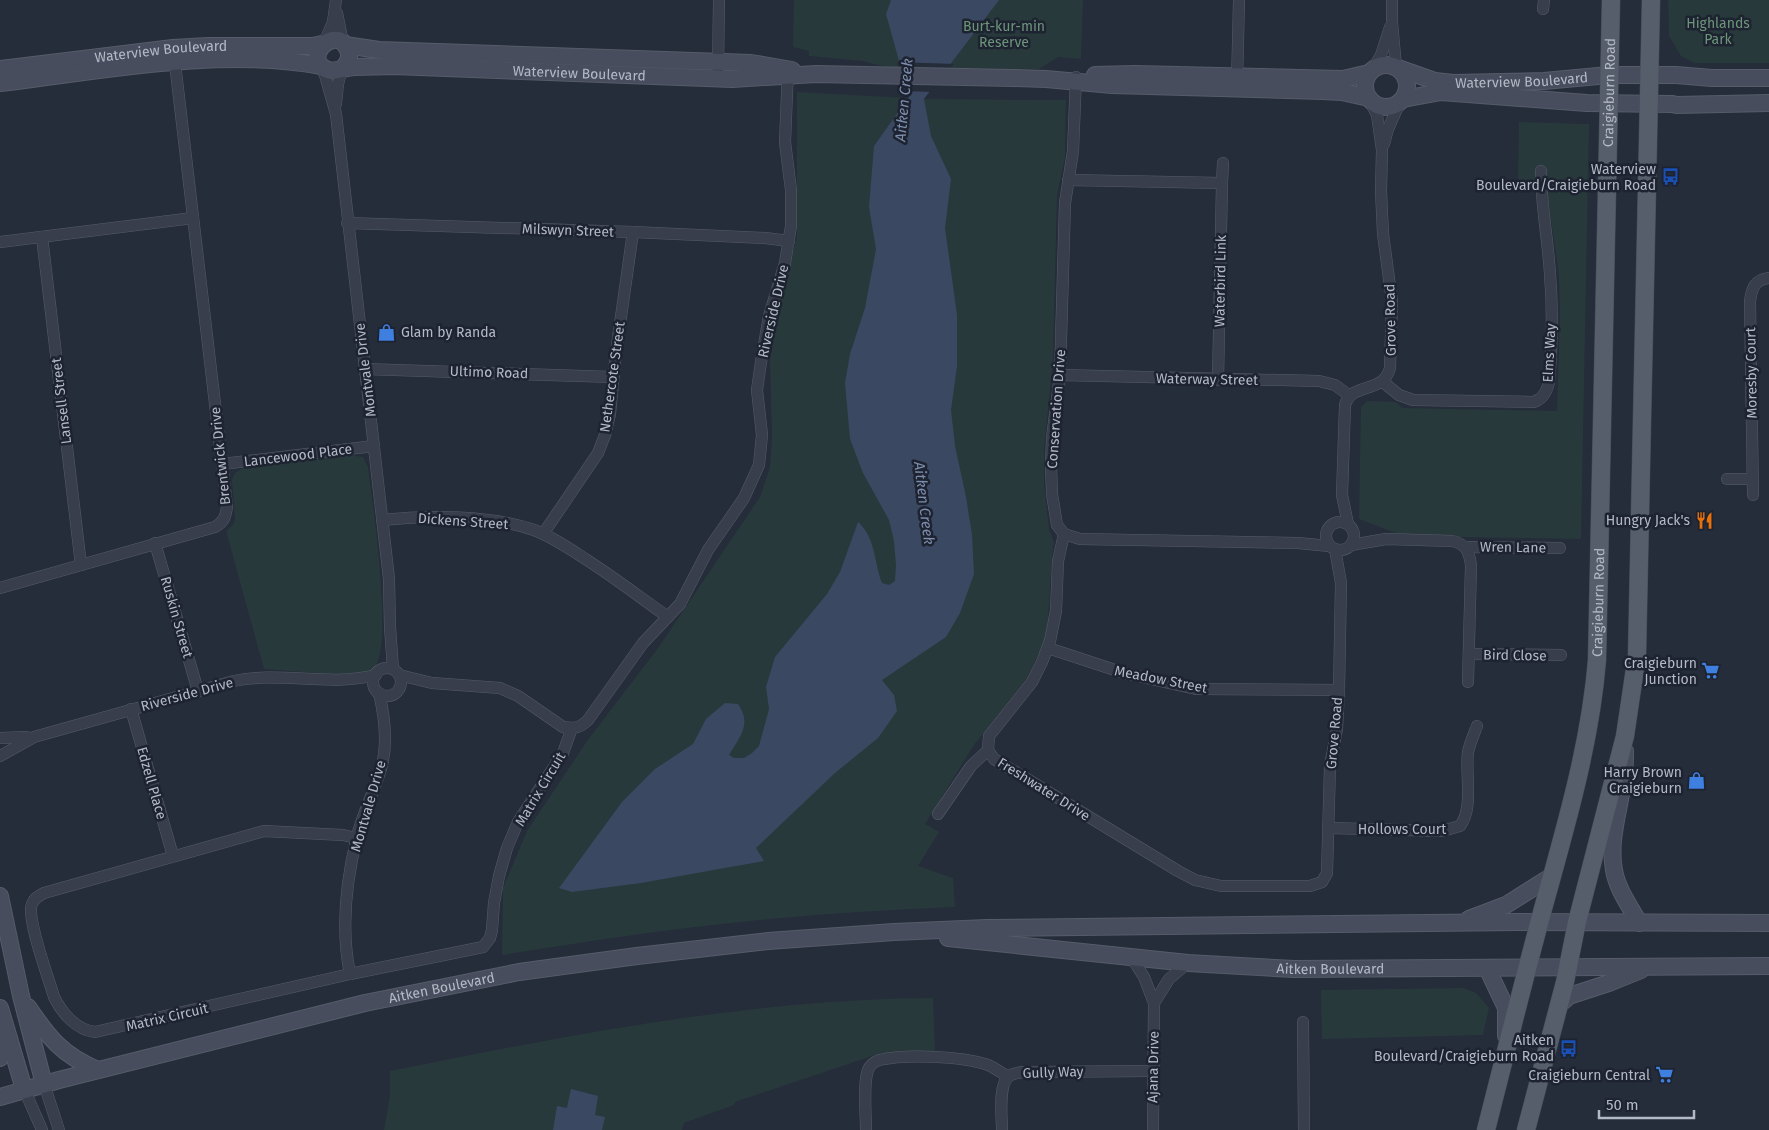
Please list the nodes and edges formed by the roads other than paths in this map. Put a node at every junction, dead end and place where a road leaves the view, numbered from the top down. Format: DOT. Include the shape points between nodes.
graph roads {
  1 [pos="719,0"];
  2 [pos="1239,0"];
  3 [pos="1392,0"];
  4 [pos="1611,0"];
  5 [pos="1651,0"];
  6 [pos="336,3"];
  7 [pos="1392,22"];
  8 [pos="323,44"];
  9 [pos="344,44"];
  10 [pos="174,55"];
  11 [pos="538,63"];
  12 [pos="322,67"];
  13 [pos="1397,67"];
  14 [pos="343,69"];
  15 [pos="718,70"];
  16 [pos="1371,71"];
  17 [pos="788,72"];
  18 [pos="1609,75"];
  19 [pos="1,76"];
  20 [pos="1649,76"];
  21 [pos="1769,78"];
  22 [pos="1076,79"];
  23 [pos="1237,83"];
  24 [pos="1369,98"];
  25 [pos="1402,100"];
  26 [pos="1609,102"];
  27 [pos="1769,103"];
  28 [pos="1648,104"];
  29 [pos="336,114"];
  30 [pos="1382,150"];
  31 [pos="1222,163"];
  32 [pos="1541,171"];
  33 [pos="1068,180"];
  34 [pos="1222,183"];
  35 [pos="193,218"];
  36 [pos="347,223"];
  37 [pos="633,232"];
  38 [pos="42,237"];
  39 [pos="789,241"];
  40 [pos="0,242"];
  41 [pos="1769,278"];
  42 [pos="364,369"];
  43 [pos="1060,375"];
  44 [pos="613,377"];
  45 [pos="1218,380"];
  46 [pos="1383,382"];
  47 [pos="1350,396"];
  48 [pos="374,446"];
  49 [pos="222,464"];
  50 [pos="1753,478"];
  51 [pos="1727,479"];
  52 [pos="1753,494"];
  53 [pos="1342,495"];
  54 [pos="382,520"];
  55 [pos="1331,525"];
  56 [pos="1351,527"];
  57 [pos="543,534"];
  58 [pos="1064,534"];
  59 [pos="1386,538"];
  60 [pos="156,543"];
  61 [pos="1298,543"];
  62 [pos="1350,546"];
  63 [pos="1465,547"];
  64 [pos="1332,548"];
  65 [pos="1560,548"];
  66 [pos="82,565"];
  67 [pos="1341,582"];
  68 [pos="0,588"];
  69 [pos="668,617"];
  70 [pos="390,627"];
  71 [pos="1048,648"];
  72 [pos="1469,654"];
  73 [pos="1561,655"];
  74 [pos="378,672"];
  75 [pos="396,672"];
  76 [pos="344,680"];
  77 [pos="1468,682"];
  78 [pos="432,683"];
  79 [pos="1338,690"];
  80 [pos="198,691"];
  81 [pos="378,691"];
  82 [pos="396,692"];
  83 [pos="132,709"];
  84 [pos="1477,726"];
  85 [pos="385,728"];
  86 [pos="572,728"];
  87 [pos="1625,736"];
  88 [pos="34,737"];
  89 [pos="0,738"];
  90 [pos="988,750"];
  91 [pos="0,756"];
  92 [pos="938,814"];
  93 [pos="1330,828"];
  94 [pos="356,838"];
  95 [pos="173,856"];
  96 [pos="1552,876"];
  97 [pos="1322,882"];
  98 [pos="0,896"];
  99 [pos="1540,922"];
  100 [pos="1576,922"];
  101 [pos="1639,922"];
  102 [pos="1457,923"];
  103 [pos="1769,923"];
  104 [pos="894,932"];
  105 [pos="1132,958"];
  106 [pos="1188,963"];
  107 [pos="1769,966"];
  108 [pos="1527,967"];
  109 [pos="1567,967"];
  110 [pos="1650,967"];
  111 [pos="1487,968"];
  112 [pos="350,974"];
  113 [pos="21,996"];
  114 [pos="1154,1003"];
  115 [pos="1560,1004"];
  116 [pos="0,1008"];
  117 [pos="1303,1022"];
  118 [pos="9,1039"];
  119 [pos="1506,1049"];
  120 [pos="0,1058"];
  121 [pos="98,1070"];
  122 [pos="1153,1071"];
  123 [pos="1008,1077"];
  124 [pos="44,1084"];
  125 [pos="24,1089"];
  126 [pos="0,1096"];
  127 [pos="42,1130"];
  128 [pos="59,1130"];
  129 [pos="866,1130"];
  130 [pos="1002,1130"];
  131 [pos="1153,1130"];
  132 [pos="1304,1130"];
  133 [pos="1486,1130"];
  134 [pos="1526,1130"];
  1 -- 15 [label="street"];
  2 -- 23 [label="street"];
  3 -- 7 [label="street"];
  4 -- 18 [label="main road, Craigieburn Road"];
  5 -- 20 [label="main road"];
  6 -- 8 [label="street" via="333,22"];
  6 -- 9 [label="street"];
  7 -- 13 [label="street"];
  7 -- 16 [label="street" via="1381,55"];
  8 -- 9 [label="main road" via="334,40"];
  8 -- 10 [label="main road, Waterview Boulevard" via="208,46"];
  8 -- 12 [label="main road" via="318,55"];
  9 -- 11 [label="main road, Waterview Boulevard"];
  9 -- 14 [label="main road" via="349,57"];
  10 -- 12 [label="main road, Waterview Boulevard" via="217,60 292,61"];
  10 -- 19 [label="main road, Waterview Boulevard"];
  10 -- 35 [label="street, Brentwick Drive"];
  11 -- 14 [label="main road, Waterview Boulevard"];
  11 -- 15 [label="main road, Waterview Boulevard"];
  12 -- 14 [label="main road" via="331,71"];
  12 -- 29 [label="street, Montvale Drive"];
  13 -- 16 [label="main road" via="1384,64"];
  13 -- 18 [label="main road, Waterview Boulevard" via="1435,81 1453,83 1544,81"];
  13 -- 25 [label="main road" via="1406,79 1407,92"];
  14 -- 29 [label="street, Montvale Drive" via="338,84"];
  15 -- 17 [label="main road, Waterview Boulevard" via="751,63"];
  16 -- 23 [label="main road, Waterview Boulevard" via="1343,79"];
  16 -- 24 [label="main road" via="1365,85"];
  17 -- 22 [label="main road, Waterview Boulevard"];
  17 -- 39 [label="street, Riverside Drive" via="785,142 791,198"];
  18 -- 20 [label="main road, Waterview Boulevard"];
  18 -- 26 [label="main road, Craigieburn Road"];
  20 -- 21 [label="main road, Waterview Boulevard"];
  20 -- 28 [label="main road"];
  22 -- 23 [label="main road, Waterview Boulevard" via="1126,74"];
  22 -- 33 [label="street, Conservation Drive" via="1073,150"];
  23 -- 24 [label="main road, Waterview Boulevard" via="1332,91"];
  24 -- 25 [label="main road" via="1380,106 1388,107"];
  24 -- 30 [label="street, Grove Road" via="1377,115"];
  25 -- 26 [label="main road, Waterview Boulevard" via="1441,92"];
  25 -- 30 [label="street, Grove Road"];
  26 -- 28 [label="main road, Waterview Boulevard"];
  26 -- 96 [label="main road, Craigieburn Road" via="1597,660 1588,727"];
  27 -- 28 [label="main road, Waterview Boulevard"];
  28 -- 87 [label="main road" via="1637,655"];
  29 -- 36 [label="street, Montvale Drive"];
  30 -- 46 [label="street, Grove Road" via="1382,220 1392,301 1390,368"];
  31 -- 34 [label="street, Waterbird Link"];
  32 -- 46 [label="street, Elms Way" via="1551,300 1549,382 1544,394 1534,402 1413,400 1399,395"];
  33 -- 34 [label="street"];
  33 -- 43 [label="street, Conservation Drive"];
  34 -- 45 [label="street, Waterbird Link"];
  35 -- 38 [label="street"];
  35 -- 49 [label="street, Brentwick Drive"];
  36 -- 37 [label="street, Milswyn Street"];
  36 -- 42 [label="street, Montvale Drive"];
  37 -- 39 [label="street, Milswyn Street"];
  37 -- 44 [label="street, Nethercote Street"];
  38 -- 40 [label="street"];
  38 -- 66 [label="street, Lansell Street"];
  39 -- 69 [label="street, Riverside Drive" via="760,362 758,390 762,435 759,464 744,498 708,550 680,604"];
  41 -- 50 [label="street, Moresby Court" via="1752,287 1750,301"];
  42 -- 44 [label="street, Ultimo Road"];
  42 -- 48 [label="street, Montvale Drive"];
  43 -- 45 [label="street, Waterway Street"];
  43 -- 58 [label="street, Conservation Drive" via="1051,465 1056,521"];
  44 -- 57 [label="street, Nethercote Street" via="606,435 598,453"];
  45 -- 47 [label="street, Waterway Street" via="1319,381 1335,385"];
  46 -- 47 [label="street"];
  47 -- 53 [label="street" via="1344,411"];
  48 -- 49 [label="street, Lancewood Place"];
  48 -- 54 [label="street, Montvale Drive"];
  49 -- 60 [label="street, Brentwick Drive" via="227,506 224,520 215,527"];
  50 -- 51 [label="street"];
  50 -- 52 [label="street, Moresby Court"];
  53 -- 55 [label="street"];
  53 -- 56 [label="street"];
  54 -- 57 [label="street, Dickens Street" via="406,517 469,519 501,522"];
  54 -- 70 [label="street, Montvale Drive" via="390,578"];
  55 -- 56 [label="street" via="1340,521"];
  55 -- 61 [label="street"];
  55 -- 64 [label="street" via="1326,538"];
  56 -- 59 [label="street"];
  56 -- 62 [label="street" via="1354,537"];
  57 -- 69 [label="street" via="607,573"];
  58 -- 61 [label="street" via="1080,539"];
  58 -- 71 [label="street, Freshwater Drive" via="1058,561 1055,620"];
  59 -- 62 [label="street"];
  59 -- 63 [label="street, Wren Lane" via="1452,541"];
  60 -- 66 [label="street, Brentwick Drive"];
  60 -- 80 [label="street, Ruskin Street"];
  61 -- 64 [label="street"];
  62 -- 64 [label="street" via="1339,550"];
  62 -- 67 [label="street, Grove Road"];
  63 -- 65 [label="street, Wren Lane"];
  63 -- 72 [label="street" via="1471,564"];
  64 -- 67 [label="street, Grove Road"];
  66 -- 68 [label="street, Brentwick Drive"];
  67 -- 79 [label="street, Grove Road"];
  69 -- 86 [label="street, Riverside Drive" via="643,643 588,720"];
  70 -- 74 [label="street, Montvale Drive"];
  70 -- 75 [label="street, Montvale Drive"];
  71 -- 79 [label="street, Meadow Street" via="1124,673 1196,689"];
  71 -- 90 [label="street, Freshwater Drive" via="1032,682 989,736"];
  72 -- 73 [label="street, Bird Close"];
  72 -- 77 [label="street"];
  74 -- 75 [label="street" via="389,668"];
  74 -- 76 [label="street, Riverside Drive"];
  74 -- 81 [label="street" via="374,682"];
  75 -- 78 [label="street"];
  75 -- 82 [label="street" via="401,683"];
  76 -- 80 [label="street, Riverside Drive" via="255,678"];
  76 -- 81 [label="street, Riverside Drive"];
  78 -- 82 [label="street"];
  78 -- 86 [label="street" via="500,688 518,696 564,727"];
  79 -- 93 [label="street, Grove Road" via="1337,729 1330,766"];
  80 -- 83 [label="street, Riverside Drive"];
  81 -- 82 [label="street" via="387,695"];
  81 -- 85 [label="street, Montvale Drive"];
  82 -- 85 [label="street, Montvale Drive"];
  83 -- 88 [label="street, Riverside Drive"];
  83 -- 95 [label="street, Edzell Place"];
  84 -- 93 [label="street, Hollows Court" via="1470,742 1467,810 1460,826 1442,831"];
  85 -- 94 [label="street, Montvale Drive" via="383,762"];
  86 -- 112 [label="street, Matrix Circuit" via="563,752 518,822 507,848 487,944 478,949"];
  87 -- 100 [label="main road"];
  87 -- 101 [label="main road" via="1624,774 1613,849 1614,871 1622,893"];
  88 -- 89 [label="street, Riverside Drive"];
  88 -- 91 [label="street, Riverside Drive"];
  90 -- 92 [label="street" via="971,766"];
  90 -- 97 [label="street, Freshwater Drive" via="994,759 1195,880 1221,886 1310,886"];
  93 -- 97 [label="street, Grove Road" via="1327,872"];
  94 -- 95 [label="street, Matrix Circuit" via="343,834 264,832"];
  94 -- 112 [label="street, Montvale Drive" via="345,918"];
  95 -- 112 [label="street, Matrix Circuit" via="44,893 32,902 32,923 54,997 62,1012 83,1030 95,1032 146,1022"];
  96 -- 99 [label="main road, Craigieburn Road"];
  96 -- 102 [label="main road" via="1506,904"];
  98 -- 113 [label="main road"];
  99 -- 100 [label="main road, Aitken Boulevard"];
  99 -- 102 [label="main road, Aitken Boulevard"];
  99 -- 108 [label="main road, Craigieburn Road"];
  100 -- 101 [label="main road, Aitken Boulevard"];
  100 -- 109 [label="main road"];
  101 -- 103 [label="main road, Aitken Boulevard"];
  102 -- 104 [label="main road, Aitken Boulevard"];
  104 -- 105 [label="main road, Aitken Boulevard"];
  104 -- 121 [label="main road, Aitken Boulevard" via="707,948 519,972 364,1003"];
  105 -- 106 [label="main road, Aitken Boulevard"];
  105 -- 114 [label="street, Ajana Drive"];
  106 -- 111 [label="main road, Aitken Boulevard" via="1294,970"];
  106 -- 114 [label="street" via="1169,978"];
  107 -- 110 [label="main road, Aitken Boulevard"];
  108 -- 109 [label="main road, Aitken Boulevard"];
  108 -- 111 [label="main road, Aitken Boulevard"];
  108 -- 119 [label="main road, Craigieburn Road"];
  109 -- 110 [label="main road, Aitken Boulevard"];
  109 -- 115 [label="main road"];
  110 -- 115 [label="main road" via="1569,996"];
  111 -- 119 [label="main road" via="1506,1008"];
  113 -- 121 [label="main road" via="59,1048"];
  113 -- 124 [label="main road"];
  114 -- 122 [label="street, Ajana Drive"];
  115 -- 134 [label="main road"];
  116 -- 118 [label="main road"];
  117 -- 132 [label="street"];
  118 -- 120 [label="main road"];
  118 -- 125 [label="main road"];
  119 -- 133 [label="main road, Craigieburn Road"];
  121 -- 124 [label="main road, Aitken Boulevard"];
  122 -- 123 [label="street, Gully Way" via="1023,1072"];
  122 -- 131 [label="street, Ajana Drive"];
  123 -- 129 [label="street" via="988,1065 947,1058 922,1056 879,1060 867,1071"];
  123 -- 130 [label="street, Gully Way" via="1002,1095"];
  124 -- 125 [label="main road, Aitken Boulevard"];
  124 -- 128 [label="street"];
  125 -- 126 [label="main road, Aitken Boulevard"];
  125 -- 127 [label="street"];
}
